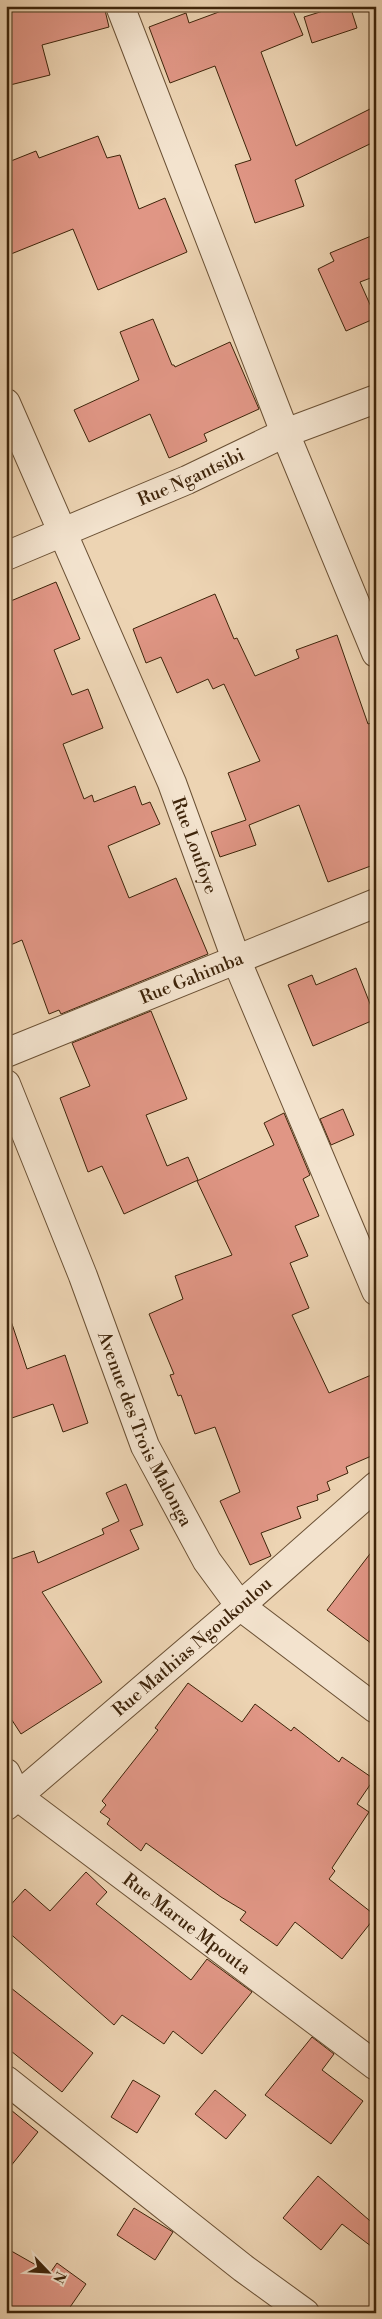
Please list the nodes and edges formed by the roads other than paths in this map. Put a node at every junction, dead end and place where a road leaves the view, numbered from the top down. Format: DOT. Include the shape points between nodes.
graph roads {
  1 [pos="120,6"];
  2 [pos="376,399"];
  3 [pos="6,403"];
  4 [pos="285,433"];
  5 [pos="63,532"];
  6 [pos="6,556"];
  7 [pos="376,652"];
  8 [pos="376,904"];
  9 [pos="236,959"];
  10 [pos="6,1053"];
  11 [pos="6,1084"];
  12 [pos="376,1291"];
  13 [pos="376,1486"];
  14 [pos="240,1606"];
  15 [pos="376,1709"];
  16 [pos="10,1792"];
  17 [pos="376,2066"];
  18 [pos="6,2080"];
  19 [pos="305,2313"];
  1 -- 4 [label="street"];
  2 -- 4 [label="street, Rue Ngantsibi"];
  3 -- 5 [label="street, Rue Loufoye"];
  4 -- 5 [label="street, Rue Ngantsibi" via="187,480"];
  4 -- 7 [label="street"];
  5 -- 6 [label="street, Rue Ngantsibi"];
  5 -- 9 [label="street, Rue Loufoye" via="172,783"];
  8 -- 9 [label="street, Rue Gahimba"];
  9 -- 10 [label="street, Rue Gahimba"];
  9 -- 12 [label="street, Rue Loufoye"];
  11 -- 14 [label="street, Avenue des Trois Malonga" via="83,1276 145,1446 207,1561"];
  13 -- 14 [label="street, Rue Mathias Ngoukoulou"];
  14 -- 15 [label="street, Avenue des Trois Malonga"];
  14 -- 16 [label="street, Rue Mathias Ngoukoulou"];
  16 -- 17 [label="street, Rue Marue Mpouta"];
  18 -- 19 [label="street" via="243,2268"];
}
